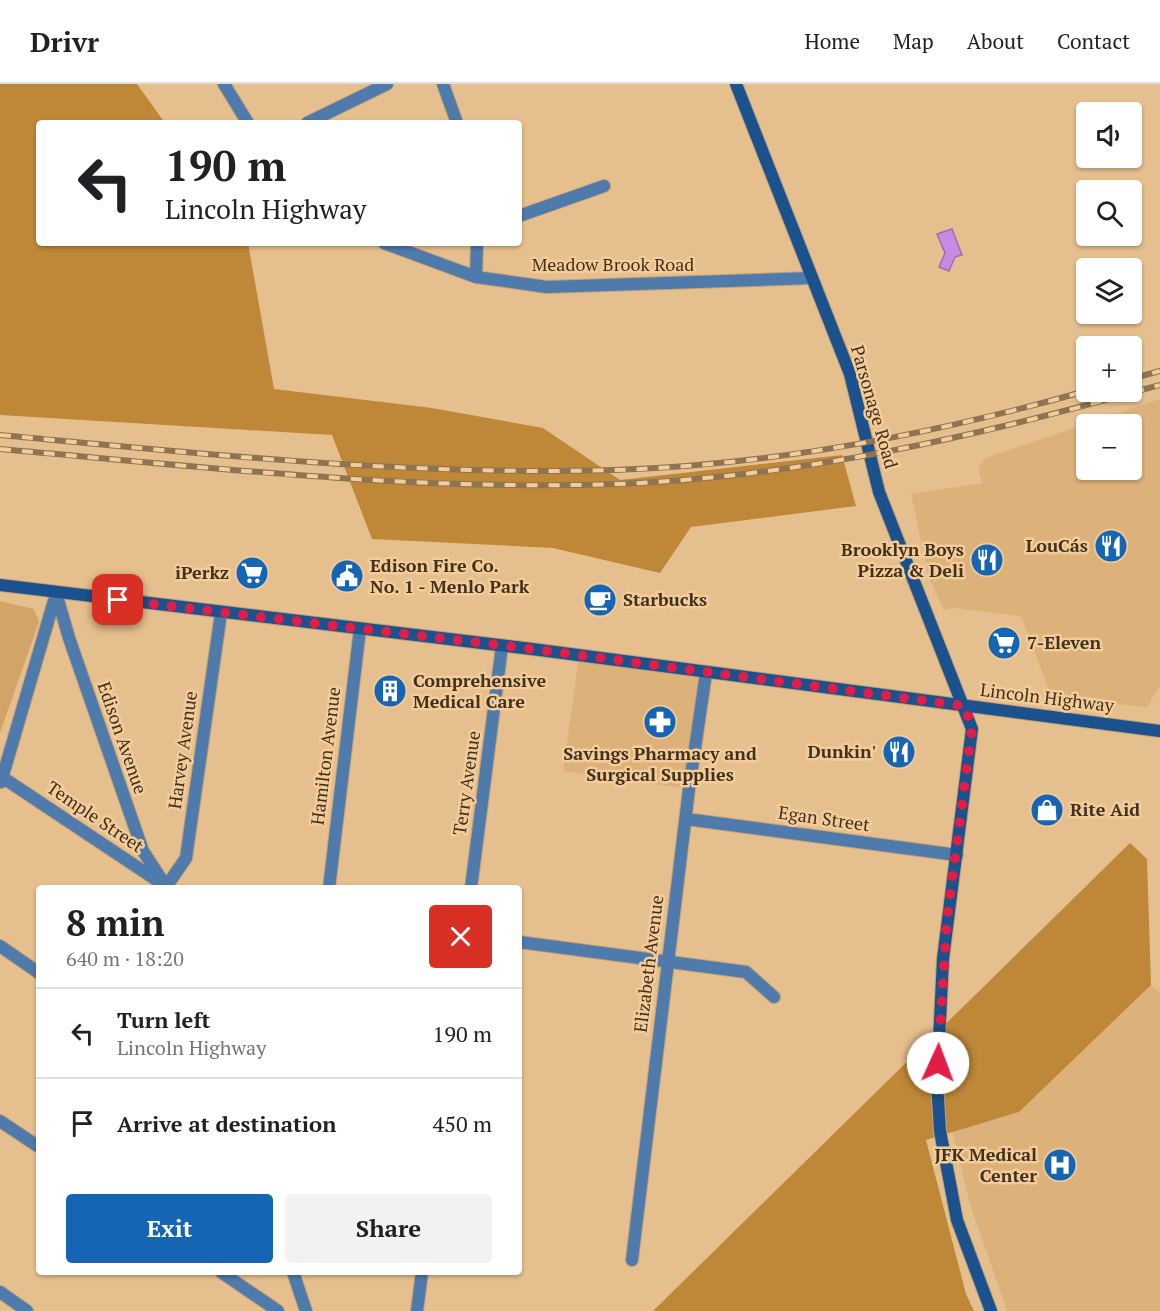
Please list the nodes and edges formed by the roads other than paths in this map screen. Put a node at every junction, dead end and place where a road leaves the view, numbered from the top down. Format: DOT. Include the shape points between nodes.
graph roads {
  1 [pos="224,84"];
  2 [pos="387,84"];
  3 [pos="443,84"];
  4 [pos="736,84"];
  5 [pos="246,120"];
  6 [pos="313,120"];
  7 [pos="456,120"];
  8 [pos="604,186"];
  9 [pos="522,215"];
  10 [pos="392,246"];
  11 [pos="477,246"];
  12 [pos="476,277"];
  13 [pos="812,278"];
  14 [pos="0,585"];
  15 [pos="56,593"];
  16 [pos="221,613"];
  17 [pos="360,629"];
  18 [pos="502,646"];
  19 [pos="706,673"];
  20 [pos="965,706"];
  21 [pos="1160,731"];
  22 [pos="1,780"];
  23 [pos="686,819"];
  24 [pos="957,855"];
  25 [pos="162,885"];
  26 [pos="165,885"];
  27 [pos="169,885"];
  28 [pos="329,885"];
  29 [pos="471,885"];
  30 [pos="522,942"];
  31 [pos="0,946"];
  32 [pos="668,961"];
  33 [pos="36,971"];
  34 [pos="774,997"];
  35 [pos="0,1121"];
  36 [pos="36,1145"];
  37 [pos="632,1260"];
  38 [pos="225,1275"];
  39 [pos="294,1275"];
  40 [pos="422,1275"];
  41 [pos="0,1292"];
  42 [pos="27,1311"];
  43 [pos="278,1311"];
  44 [pos="306,1311"];
  45 [pos="417,1311"];
  46 [pos="992,1311"];
  1 -- 5 [label="street"];
  2 -- 6 [label="street"];
  3 -- 7 [label="street"];
  4 -- 13 [label="street, Parsonage Road"];
  8 -- 9 [label="street"];
  10 -- 12 [label="street, Meadow Brook Road"];
  11 -- 12 [label="street"];
  12 -- 13 [label="street, Meadow Brook Road" via="547,287"];
  13 -- 20 [label="street, Parsonage Road" via="850,374 879,492"];
  14 -- 15 [label="street, Lincoln Highway"];
  15 -- 16 [label="street, Lincoln Highway"];
  15 -- 22 [label="street"];
  15 -- 26 [label="street, Edison Avenue" via="143,851"];
  16 -- 17 [label="street, Lincoln Highway"];
  16 -- 27 [label="street, Harvey Avenue" via="186,858"];
  17 -- 18 [label="street, Lincoln Highway"];
  17 -- 28 [label="street, Hamilton Avenue"];
  18 -- 19 [label="street, Lincoln Highway"];
  18 -- 29 [label="street, Terry Avenue"];
  19 -- 20 [label="street, Lincoln Highway"];
  19 -- 23 [label="street, Elizabeth Avenue"];
  20 -- 21 [label="street, Lincoln Highway"];
  20 -- 24 [label="street, Parsonage Road" via="972,729"];
  22 -- 25 [label="street, Temple Street"];
  23 -- 24 [label="street, Egan Street"];
  23 -- 32 [label="street, Elizabeth Avenue"];
  24 -- 46 [label="street, Parsonage Road" via="947,919 938,1033 940,1121 957,1220"];
  30 -- 32 [label="street"];
  31 -- 33 [label="street"];
  32 -- 34 [label="street" via="746,972"];
  32 -- 37 [label="street, Elizabeth Avenue"];
  35 -- 36 [label="street"];
  38 -- 43 [label="street"];
  39 -- 44 [label="street"];
  40 -- 45 [label="street"];
  41 -- 42 [label="street"];
}
